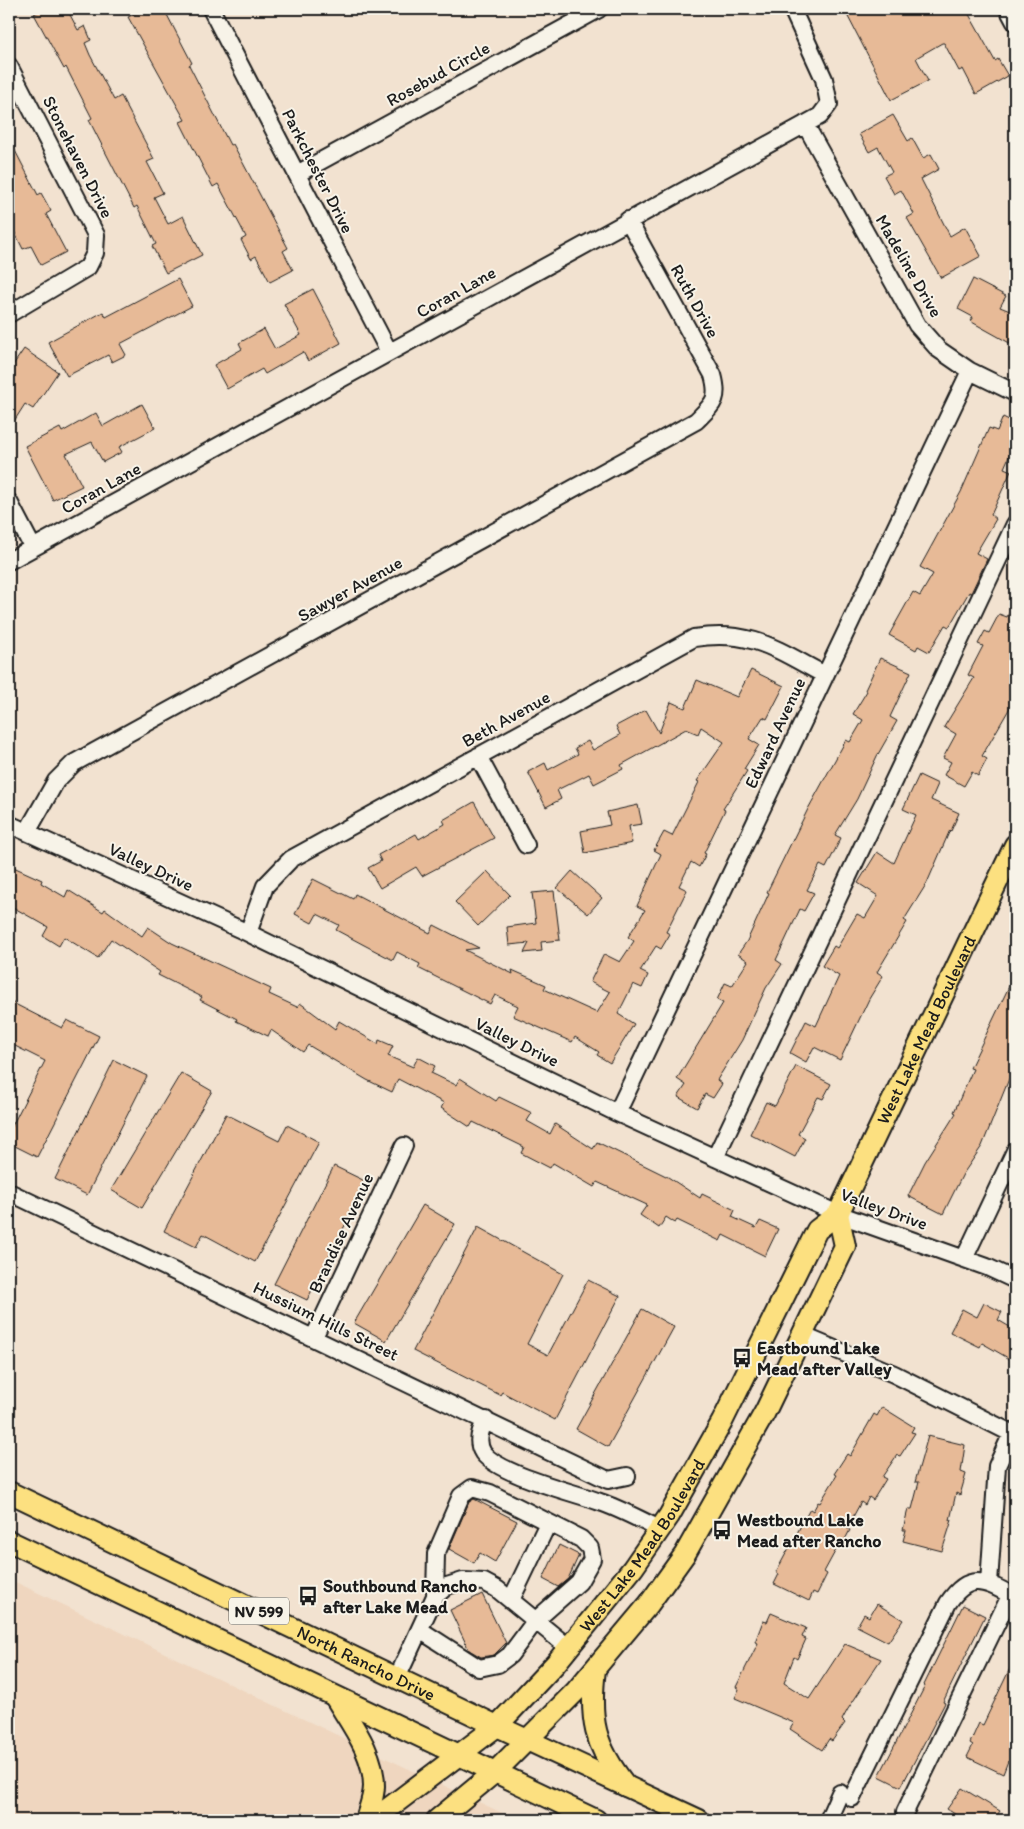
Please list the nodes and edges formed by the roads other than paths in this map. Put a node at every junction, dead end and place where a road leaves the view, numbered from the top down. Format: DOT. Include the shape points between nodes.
graph roads {
  1 [pos="211,9"];
  2 [pos="599,9"];
  3 [pos="792,9"];
  4 [pos="1008,9"];
  5 [pos="1015,22"];
  6 [pos="9,66"];
  7 [pos="805,124"];
  8 [pos="297,174"];
  9 [pos="628,220"];
  10 [pos="9,314"];
  11 [pos="389,352"];
  12 [pos="970,371"];
  13 [pos="1015,393"];
  14 [pos="715,403"];
  15 [pos="9,502"];
  16 [pos="1015,524"];
  17 [pos="33,548"];
  18 [pos="9,561"];
  19 [pos="825,675"];
  20 [pos="478,756"];
  21 [pos="9,824"];
  22 [pos="27,832"];
  23 [pos="526,845"];
  24 [pos="1015,845"];
  25 [pos="248,933"];
  26 [pos="617,1113"];
  27 [pos="404,1146"];
  28 [pos="1015,1151"];
  29 [pos="715,1158"];
  30 [pos="9,1192"];
  31 [pos="838,1214"];
  32 [pos="964,1259"];
  33 [pos="1015,1280"];
  34 [pos="801,1335"];
  35 [pos="314,1337"];
  36 [pos="486,1420"];
  37 [pos="1014,1434"];
  38 [pos="627,1476"];
  39 [pos="9,1492"];
  40 [pos="548,1524"];
  41 [pos="660,1530"];
  42 [pos="9,1541"];
  43 [pos="988,1583"];
  44 [pos="1013,1595"];
  45 [pos="435,1596"];
  46 [pos="511,1600"];
  47 [pos="536,1620"];
  48 [pos="420,1630"];
  49 [pos="569,1648"];
  50 [pos="595,1670"];
  51 [pos="397,1678"];
  52 [pos="335,1697"];
  53 [pos="497,1726"];
  54 [pos="529,1740"];
  55 [pos="460,1756"];
  56 [pos="495,1772"];
  57 [pos="628,1788"];
  58 [pos="905,1812"];
  59 [pos="366,1820"];
  60 [pos="373,1820"];
  61 [pos="437,1820"];
  62 [pos="596,1820"];
  63 [pos="699,1820"];
  64 [pos="828,1820"];
  1 -- 8 [label="street, Parkchester Drive"];
  2 -- 8 [label="street, Rosebud Circle"];
  3 -- 7 [label="street, Coran Lane" via="824,79 828,104 820,116"];
  4 -- 5 [label="street"];
  6 -- 10 [label="street, Stonehaven Drive" via="96,236 95,253 88,268"];
  7 -- 9 [label="street, Coran Lane"];
  7 -- 12 [label="street, Madeline Drive" via="917,325 938,349"];
  8 -- 11 [label="street, Parkchester Drive"];
  9 -- 11 [label="street, Coran Lane"];
  9 -- 14 [label="street, Ruth Drive" via="713,375"];
  11 -- 17 [label="street, Coran Lane"];
  12 -- 13 [label="street, Madeline Drive"];
  12 -- 19 [label="street, Edward Avenue"];
  14 -- 22 [label="street, Sawyer Avenue" via="696,421 74,763 56,780"];
  15 -- 17 [label="street"];
  16 -- 29 [label="street"];
  17 -- 18 [label="street, Coran Lane"];
  19 -- 20 [label="street, Beth Avenue" via="766,644 743,637 719,634 694,638"];
  19 -- 26 [label="street, Edward Avenue"];
  20 -- 23 [label="street"];
  20 -- 25 [label="street, Beth Avenue" via="291,859 265,886"];
  21 -- 22 [label="street, Valley Drive"];
  22 -- 25 [label="street, Valley Drive"];
  24 -- 31 [label="main road, West Lake Mead Boulevard"];
  25 -- 26 [label="street, Valley Drive"];
  26 -- 29 [label="street, Valley Drive"];
  27 -- 35 [label="street, Brandise Avenue"];
  28 -- 32 [label="street"];
  29 -- 31 [label="street, Valley Drive"];
  30 -- 35 [label="street, Hussium Hills Street"];
  31 -- 32 [label="street, Valley Drive"];
  31 -- 34 [label="main road, West Lake Mead Boulevard" via="845,1246"];
  31 -- 41 [label="main road, West Lake Mead Boulevard" via="817,1230 722,1422"];
  32 -- 33 [label="street, Valley Drive"];
  34 -- 37 [label="street" via="886,1370"];
  34 -- 50 [label="main road, West Lake Mead Boulevard" via="760,1420 685,1554"];
  35 -- 36 [label="street, Hussium Hills Street"];
  36 -- 38 [label="street, Hussium Hills Street" via="608,1480"];
  36 -- 41 [label="street" via="479,1440 483,1452 494,1462 533,1480 602,1502"];
  37 -- 43 [label="street" via="996,1473"];
  39 -- 51 [label="main road, North Rancho Drive / NV 599"];
  40 -- 45 [label="street" via="490,1493 476,1488 466,1490 436,1554"];
  40 -- 46 [label="street"];
  40 -- 47 [label="street" via="581,1540 590,1548 592,1559 579,1582"];
  41 -- 49 [label="main road, West Lake Mead Boulevard" via="634,1568"];
  42 -- 52 [label="main road, NV 599"];
  43 -- 44 [label="street"];
  43 -- 64 [label="street" via="972,1582 959,1587 948,1603 846,1796"];
  44 -- 58 [label="street"];
  45 -- 46 [label="street" via="447,1586 462,1581 484,1582"];
  45 -- 48 [label="street"];
  46 -- 47 [label="street"];
  47 -- 48 [label="street" via="510,1655 488,1668 478,1668"];
  47 -- 49 [label="street"];
  48 -- 51 [label="street"];
  49 -- 53 [label="main road, West Lake Mead Boulevard"];
  50 -- 54 [label="main road, West Lake Mead Boulevard"];
  50 -- 57 [label="main road" via="591,1703 594,1726 606,1756"];
  51 -- 53 [label="main road, North Rancho Drive / NV 599"];
  52 -- 55 [label="main road, NV 599"];
  52 -- 59 [label="main road" via="366,1748 372,1769 374,1786"];
  53 -- 54 [label="main road, North Rancho Drive / NV 599"];
  53 -- 55 [label="main road, West Lake Mead Boulevard"];
  54 -- 56 [label="main road, West Lake Mead Boulevard"];
  54 -- 57 [label="main road, North Rancho Drive / NV 599"];
  55 -- 56 [label="main road, NV 599"];
  55 -- 60 [label="main road, West Lake Mead Boulevard"];
  56 -- 61 [label="main road, West Lake Mead Boulevard"];
  56 -- 62 [label="main road, NV 599"];
  57 -- 63 [label="main road, North Rancho Drive / NV 599"];
}
